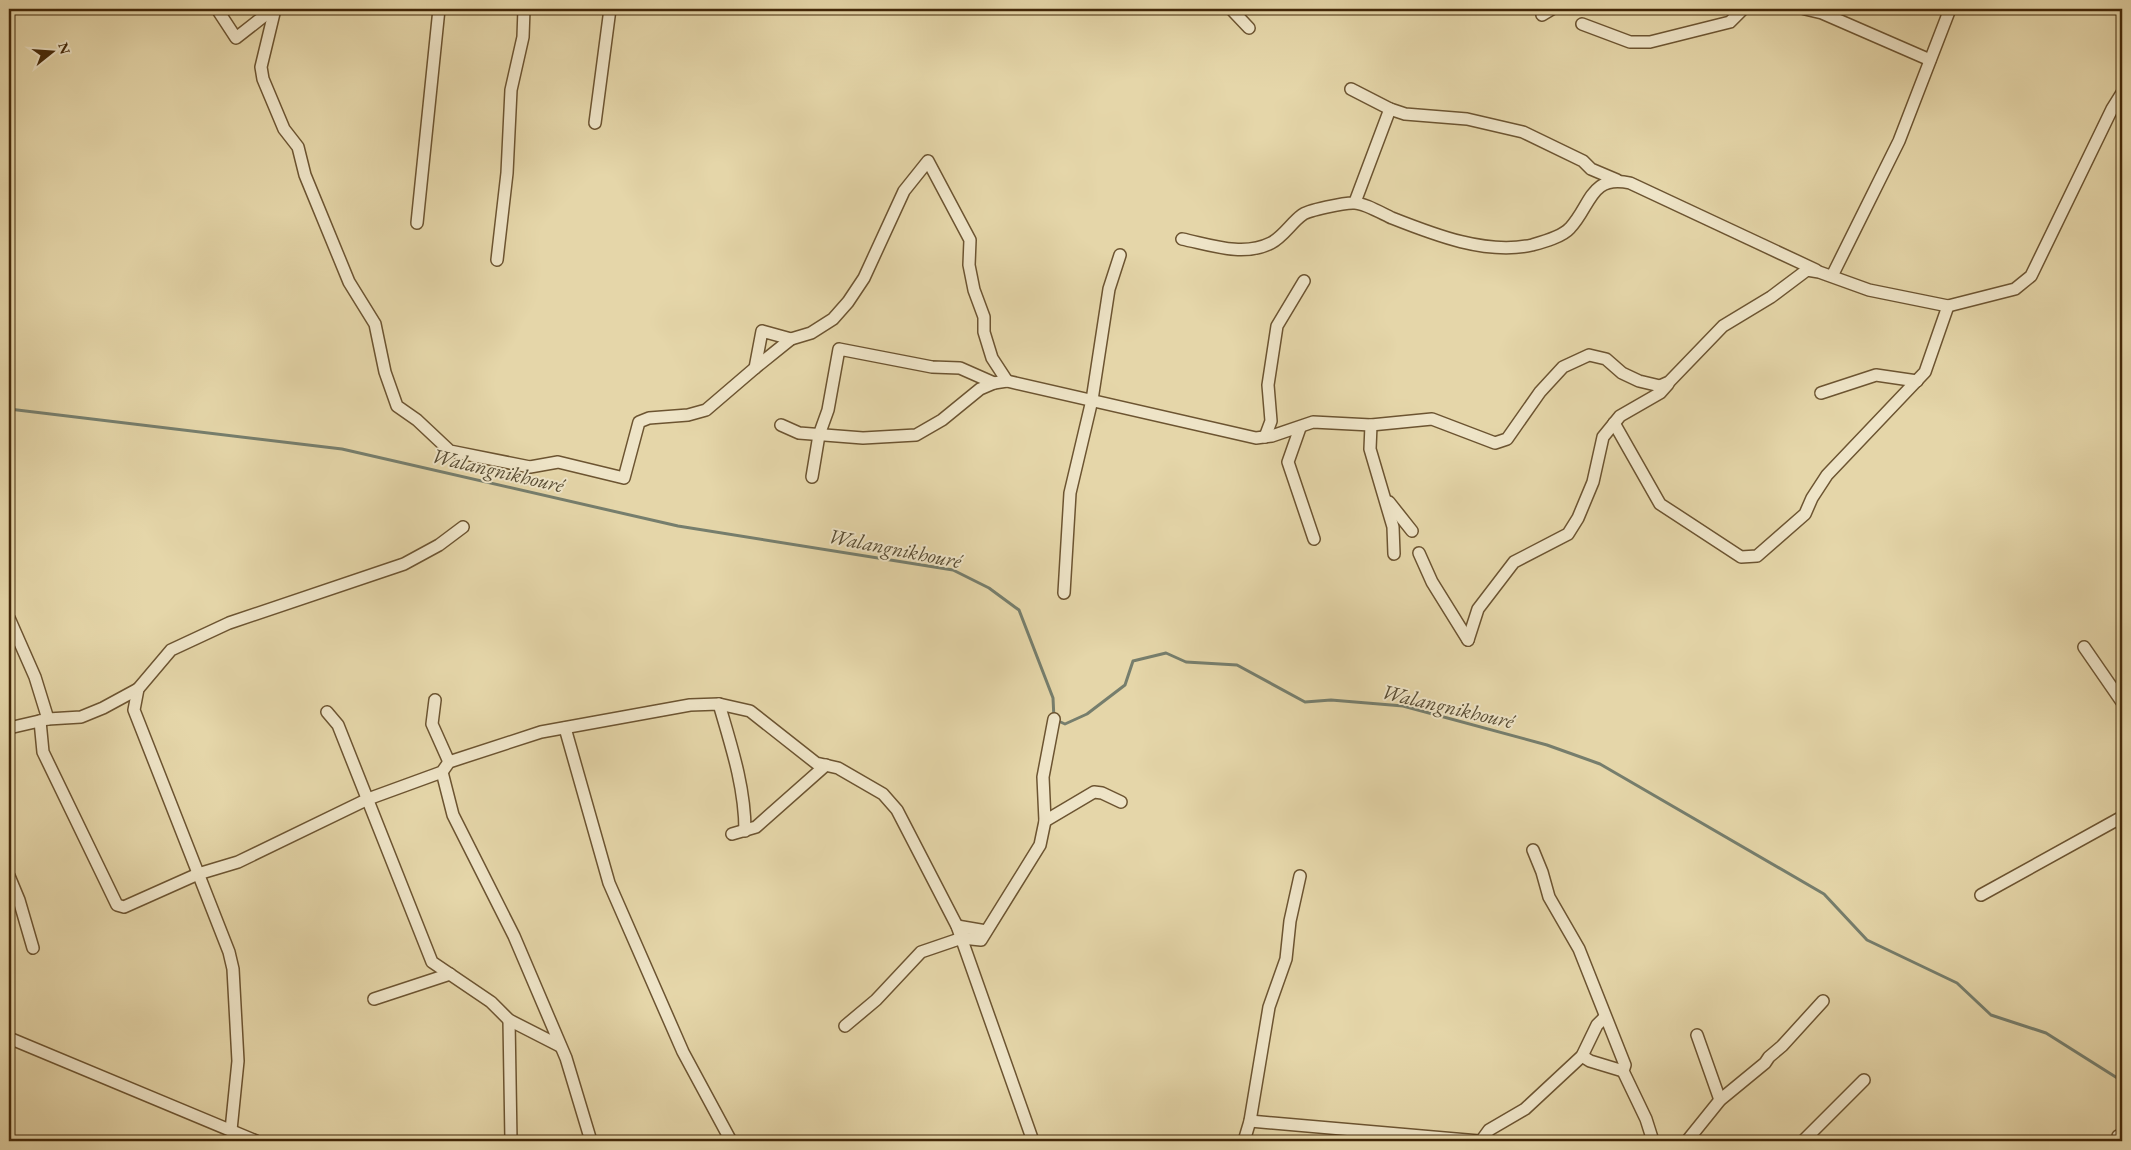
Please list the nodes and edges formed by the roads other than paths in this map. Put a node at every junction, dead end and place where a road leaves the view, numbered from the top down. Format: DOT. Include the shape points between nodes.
graph roads {
  1 [pos="217,9"];
  2 [pos="274,9"];
  3 [pos="439,9"];
  4 [pos="524,9"];
  5 [pos="610,9"];
  6 [pos="1231,9"];
  7 [pos="1743,9"];
  8 [pos="1805,9"];
  9 [pos="1950,9"];
  10 [pos="1582,24"];
  11 [pos="1249,28"];
  12 [pos="1930,60"];
  13 [pos="1351,89"];
  14 [pos="2122,93"];
  15 [pos="1390,109"];
  16 [pos="595,123"];
  17 [pos="1617,180"];
  18 [pos="1355,202"];
  19 [pos="417,223"];
  20 [pos="1182,239"];
  21 [pos="1120,255"];
  22 [pos="497,260"];
  23 [pos="1820,272"];
  24 [pos="1832,276"];
  25 [pos="1304,281"];
  26 [pos="1948,306"];
  27 [pos="791,339"];
  28 [pos="755,368"];
  29 [pos="1007,380"];
  30 [pos="1917,381"];
  31 [pos="1669,382"];
  32 [pos="994,383"];
  33 [pos="1821,393"];
  34 [pos="1092,400"];
  35 [pos="1614,423"];
  36 [pos="781,425"];
  37 [pos="1371,425"];
  38 [pos="1300,428"];
  39 [pos="819,435"];
  40 [pos="1265,437"];
  41 [pos="812,477"];
  42 [pos="1384,496"];
  43 [pos="463,527"];
  44 [pos="1412,531"];
  45 [pos="1314,539"];
  46 [pos="1394,554"];
  47 [pos="1419,554"];
  48 [pos="1064,593"];
  49 [pos="9,618"];
  50 [pos="2084,647"];
  51 [pos="138,689"];
  52 [pos="436,700"];
  53 [pos="2122,702"];
  54 [pos="719,704"];
  55 [pos="327,712"];
  56 [pos="1054,719"];
  57 [pos="44,720"];
  58 [pos="9,728"];
  59 [pos="565,728"];
  60 [pos="449,762"];
  61 [pos="826,765"];
  62 [pos="442,772"];
  63 [pos="368,799"];
  64 [pos="1121,802"];
  65 [pos="2122,817"];
  66 [pos="1045,821"];
  67 [pos="745,831"];
  68 [pos="732,834"];
  69 [pos="1533,850"];
  70 [pos="198,874"];
  71 [pos="9,876"];
  72 [pos="1300,876"];
  73 [pos="1981,895"];
  74 [pos="957,926"];
  75 [pos="986,931"];
  76 [pos="962,938"];
  77 [pos="33,948"];
  78 [pos="450,974"];
  79 [pos="374,999"];
  80 [pos="1823,1001"];
  81 [pos="1605,1017"];
  82 [pos="509,1020"];
  83 [pos="845,1026"];
  84 [pos="1697,1034"];
  85 [pos="9,1038"];
  86 [pos="560,1046"];
  87 [pos="1582,1056"];
  88 [pos="1623,1071"];
  89 [pos="1864,1080"];
  90 [pos="1720,1100"];
  91 [pos="1250,1120"];
  92 [pos="232,1130"];
  93 [pos="256,1141"];
  94 [pos="511,1141"];
  95 [pos="591,1141"];
  96 [pos="731,1141"];
  97 [pos="1033,1141"];
  98 [pos="1244,1141"];
  99 [pos="1480,1141"];
  100 [pos="1653,1141"];
  101 [pos="1687,1141"];
  102 [pos="1803,1141"];
  1 -- 2 [label="street" via="236,38"];
  2 -- 28 [label="street" via="261,67 263,79 284,128 298,147 305,175 350,282 375,324 385,372 397,406 417,420 450,452 530,467 558,462 624,478 639,422 706,410"];
  3 -- 19 [label="street"];
  4 -- 22 [label="street" via="523,37 511,90 507,173"];
  5 -- 16 [label="street"];
  6 -- 11 [label="street"];
  7 -- 10 [label="street" via="1730,22 1650,42 1630,42"];
  8 -- 12 [label="street" via="1822,13"];
  9 -- 12 [label="street"];
  12 -- 24 [label="street" via="1899,141"];
  13 -- 15 [label="street"];
  14 -- 26 [label="street" via="2031,276 2015,289"];
  15 -- 17 [label="street" via="1405,114 1467,118 1523,132"];
  15 -- 18 [label="street"];
  17 -- 18 [label="street" via="1602,185 1591,194 1570,229 1561,235 1532,245 1505,248 1460,241 1423,230"];
  17 -- 23 [label="street" via="1630,183"];
  18 -- 20 [label="street" via="1304,213 1272,243 1240,251"];
  21 -- 34 [label="street" via="1108,289"];
  23 -- 24 [label="street"];
  23 -- 31 [label="street" via="1807,270 1772,298 1723,326"];
  24 -- 26 [label="street" via="1869,290"];
  25 -- 40 [label="street" via="1277,326 1268,384 1272,421"];
  26 -- 30 [label="street" via="1925,372"];
  27 -- 28 [label="street"];
  27 -- 28 [label="street" via="762,331"];
  27 -- 29 [label="street" via="811,333 832,319 848,302 864,278 904,191 928,161 970,240 969,265 984,317 984,332 992,358"];
  29 -- 32 [label="street"];
  29 -- 34 [label="street"];
  30 -- 33 [label="street" via="1876,375"];
  30 -- 35 [label="street" via="1827,475 1806,514 1757,556 1741,557 1660,504"];
  31 -- 35 [label="street" via="1660,393 1620,416"];
  31 -- 37 [label="street" via="1660,386 1639,381 1606,359 1589,356 1563,367 1540,392 1511,434 1496,443 1432,419"];
  32 -- 39 [label="street" via="980,389 942,420 916,435 863,438"];
  32 -- 39 [label="street" via="960,368 932,367 839,349 828,410"];
  34 -- 40 [label="street" via="1256,438"];
  34 -- 48 [label="street" via="1070,493"];
  35 -- 47 [label="street" via="1602,437 1593,482 1568,534 1514,562 1478,610 1468,640 1432,582"];
  36 -- 39 [label="street" via="799,433"];
  37 -- 38 [label="street" via="1313,422"];
  37 -- 42 [label="street" via="1370,449"];
  38 -- 40 [label="street"];
  38 -- 45 [label="street" via="1288,462"];
  39 -- 41 [label="street"];
  42 -- 44 [label="street"];
  42 -- 46 [label="street" via="1394,527"];
  43 -- 51 [label="street" via="404,564 228,623 171,650"];
  49 -- 57 [label="street" via="35,677"];
  50 -- 53 [label="street"];
  51 -- 57 [label="street" via="81,717"];
  51 -- 70 [label="street" via="134,710"];
  52 -- 60 [label="street" via="432,724"];
  54 -- 59 [label="street" via="690,705"];
  54 -- 61 [label="street" via="750,711 816,763"];
  54 -- 67 [label="street" via="734,753 745,813"];
  55 -- 63 [label="street" via="338,724"];
  56 -- 66 [label="street" via="1043,777"];
  57 -- 58 [label="street"];
  57 -- 70 [label="street" via="43,752 117,905 124,906"];
  59 -- 60 [label="street" via="541,732"];
  59 -- 96 [label="street" via="609,883 683,1052"];
  60 -- 62 [label="street"];
  61 -- 67 [label="street" via="756,827"];
  61 -- 74 [label="street" via="838,768 883,794 897,810"];
  62 -- 63 [label="street"];
  62 -- 86 [label="street" via="453,814 514,936"];
  63 -- 70 [label="street" via="238,862"];
  63 -- 78 [label="street" via="432,962"];
  64 -- 66 [label="street" via="1102,792 1094,792"];
  65 -- 73 [label="street"];
  66 -- 75 [label="street" via="1040,845"];
  67 -- 68 [label="street"];
  69 -- 81 [label="street" via="1549,896 1579,948"];
  70 -- 92 [label="street" via="233,969 238,1061"];
  71 -- 77 [label="street"];
  72 -- 91 [label="street" via="1286,959 1269,1006"];
  74 -- 75 [label="street"];
  74 -- 76 [label="street"];
  75 -- 76 [label="street" via="981,940"];
  76 -- 83 [label="street" via="921,952 876,1000"];
  76 -- 97 [label="street"];
  78 -- 79 [label="street"];
  78 -- 82 [label="street" via="491,1002"];
  80 -- 90 [label="street" via="1766,1063"];
  81 -- 87 [label="street" via="1597,1025"];
  81 -- 88 [label="street" via="1625,1065"];
  82 -- 86 [label="street"];
  82 -- 94 [label="street"];
  84 -- 90 [label="street"];
  85 -- 92 [label="street"];
  86 -- 95 [label="street"];
  87 -- 88 [label="street"];
  87 -- 99 [label="street" via="1525,1109 1489,1130"];
  88 -- 100 [label="street"];
  89 -- 102 [label="street"];
  90 -- 101 [label="street"];
  91 -- 98 [label="street"];
  91 -- 99 [label="street"];
  92 -- 93 [label="street"];
}
